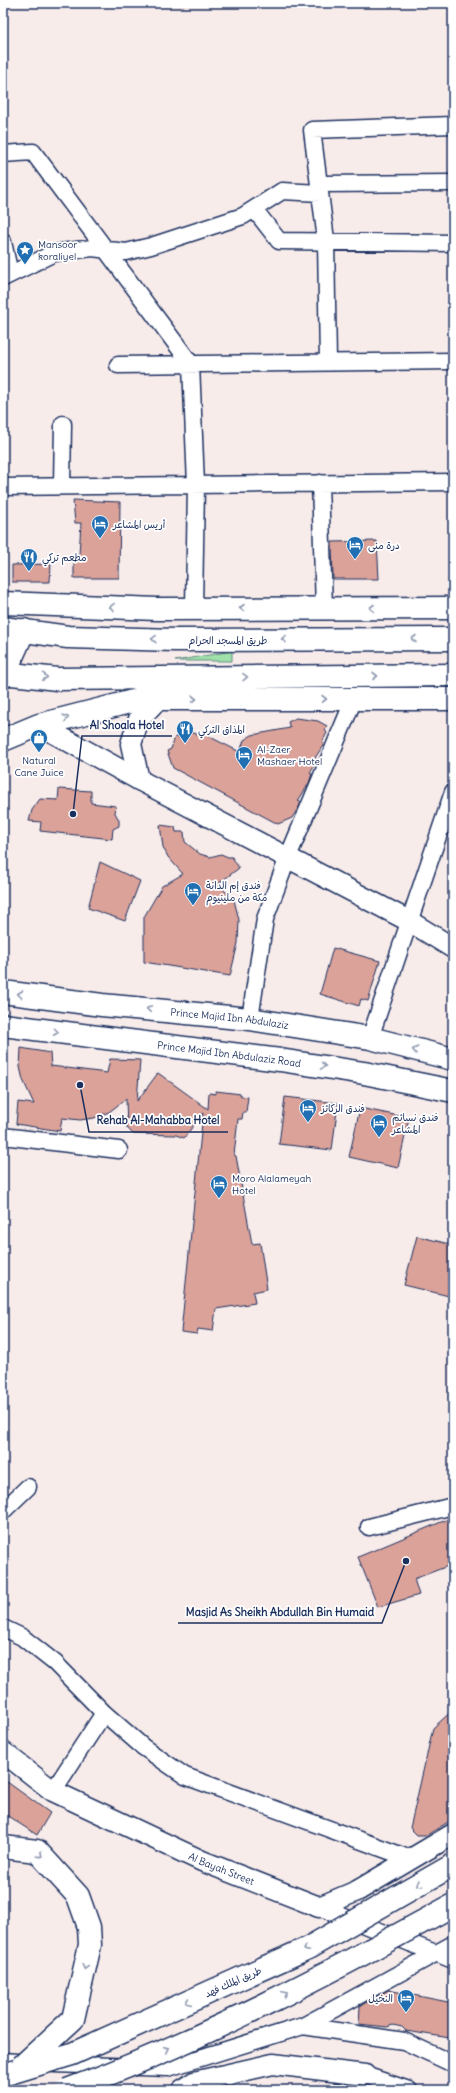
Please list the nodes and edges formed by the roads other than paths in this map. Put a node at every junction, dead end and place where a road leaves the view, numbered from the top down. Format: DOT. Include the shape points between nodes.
graph roads {
  1 [pos="453,125"];
  2 [pos="3,154"];
  3 [pos="453,182"];
  4 [pos="320,189"];
  5 [pos="254,209"];
  6 [pos="3,242"];
  7 [pos="326,242"];
  8 [pos="453,243"];
  9 [pos="106,250"];
  10 [pos="7,276"];
  11 [pos="453,361"];
  12 [pos="328,362"];
  13 [pos="191,364"];
  14 [pos="118,365"];
  15 [pos="63,424"];
  16 [pos="453,482"];
  17 [pos="320,483"];
  18 [pos="196,485"];
  19 [pos="62,486"];
  20 [pos="3,487"];
  21 [pos="3,603"];
  22 [pos="194,608"];
  23 [pos="324,608"];
  24 [pos="453,608"];
  25 [pos="3,628"];
  26 [pos="24,630"];
  27 [pos="453,638"];
  28 [pos="4,674"];
  29 [pos="453,675"];
  30 [pos="158,699"];
  31 [pos="354,699"];
  32 [pos="453,699"];
  33 [pos="40,725"];
  34 [pos="3,740"];
  35 [pos="140,780"];
  36 [pos="453,795"];
  37 [pos="288,857"];
  38 [pos="409,921"];
  39 [pos="453,948"];
  40 [pos="3,992"];
  41 [pos="102,1004"];
  42 [pos="250,1019"];
  43 [pos="3,1026"];
  44 [pos="97,1036"];
  45 [pos="370,1038"];
  46 [pos="453,1059"];
  47 [pos="453,1091"];
  48 [pos="3,1136"];
  49 [pos="119,1150"];
  50 [pos="28,1487"];
  51 [pos="453,1506"];
  52 [pos="3,1511"];
  53 [pos="369,1528"];
  54 [pos="3,1628"];
  55 [pos="104,1713"];
  56 [pos="3,1752"];
  57 [pos="53,1791"];
  58 [pos="453,1834"];
  59 [pos="3,1847"];
  60 [pos="411,1859"];
  61 [pos="453,1865"];
  62 [pos="453,1905"];
  63 [pos="320,1907"];
  64 [pos="453,1944"];
  65 [pos="435,1953"];
  66 [pos="453,1960"];
  67 [pos="303,2026"];
  68 [pos="453,2064"];
  69 [pos="7,2069"];
  70 [pos="365,2075"];
  71 [pos="67,2090"];
  72 [pos="182,2090"];
  73 [pos="409,2090"];
  1 -- 4 [label="street" via="312,130"];
  2 -- 9 [label="street" via="33,152"];
  3 -- 4 [label="street"];
  4 -- 5 [label="street" via="282,191"];
  4 -- 7 [label="street"];
  5 -- 7 [label="street" via="279,241"];
  5 -- 9 [label="street" via="243,216 152,246 126,252"];
  6 -- 10 [label="street"];
  7 -- 8 [label="street"];
  7 -- 12 [label="street"];
  9 -- 10 [label="street" via="92,248 54,253"];
  9 -- 13 [label="street"];
  11 -- 12 [label="street"];
  12 -- 13 [label="street"];
  13 -- 14 [label="street"];
  13 -- 18 [label="street"];
  15 -- 19 [label="street"];
  16 -- 17 [label="street"];
  17 -- 18 [label="street"];
  17 -- 23 [label="street"];
  18 -- 19 [label="street"];
  18 -- 22 [label="street"];
  19 -- 20 [label="street"];
  22 -- 21 [label="main road, one-way"];
  23 -- 22 [label="main road, one-way"];
  24 -- 23 [label="main road, one-way"];
  25 -- 26 [label="main road, طريق المسجد الحرام"];
  27 -- 26 [label="main road, طريق المسجد الحرام, one-way" via="175,640 68,637"];
  26 -- 28 [label="main road"];
  28 -- 29 [label="main road, one-way" via="57,679"];
  30 -- 31 [label="main road, one-way"];
  33 -- 30 [label="main road, one-way" via="141,699"];
  30 -- 35 [label="street" via="139,719 131,744"];
  31 -- 32 [label="main road"];
  31 -- 37 [label="street"];
  33 -- 34 [label="main road"];
  33 -- 35 [label="street"];
  35 -- 37 [label="street"];
  36 -- 38 [label="street"];
  37 -- 38 [label="street"];
  37 -- 42 [label="street" via="265,919"];
  38 -- 39 [label="street"];
  38 -- 45 [label="street"];
  41 -- 40 [label="main road, Prince Majid Ibn Abdulaziz, one-way"];
  42 -- 41 [label="main road, Prince Majid Ibn Abdulaziz, one-way"];
  41 -- 44 [label="main road"];
  42 -- 45 [label="main road, Prince Majid Ibn Abdulaziz"];
  43 -- 44 [label="main road, Prince Majid Ibn Abdulaziz Road, one-way"];
  44 -- 47 [label="main road, Prince Majid Ibn Abdulaziz Road, one-way" via="357,1071"];
  46 -- 45 [label="main road, Prince Majid Ibn Abdulaziz, one-way"];
  48 -- 49 [label="street"];
  50 -- 52 [label="street"];
  51 -- 53 [label="street"];
  54 -- 55 [label="street" via="22,1637 55,1663"];
  55 -- 57 [label="street"];
  55 -- 60 [label="street" via="144,1747 185,1776"];
  56 -- 57 [label="street, Al Bayah Street"];
  57 -- 63 [label="street, Al Bayah Street" via="202,1860"];
  58 -- 60 [label="street"];
  59 -- 69 [label="main road, one-way, bridge" via="37,1851 78,1896 89,1927 90,1945 73,2019 53,2039"];
  60 -- 63 [label="street" via="357,1891"];
  61 -- 69 [label="main road, طريق الملك فهد, one-way, bridge" via="308,1948 72,2054"];
  71 -- 62 [label="main road, one-way, bridge" via="127,2068 340,1968"];
  63 -- 65 [label="street, Al Bayah Street"];
  64 -- 65 [label="street"];
  65 -- 66 [label="street, Al Bayah Street"];
  65 -- 67 [label="street"];
  67 -- 68 [label="street" via="404,2041"];
  67 -- 69 [label="street" via="168,2068"];
  70 -- 72 [label="street" via="273,2064 194,2082"];
  70 -- 73 [label="street"];
}
